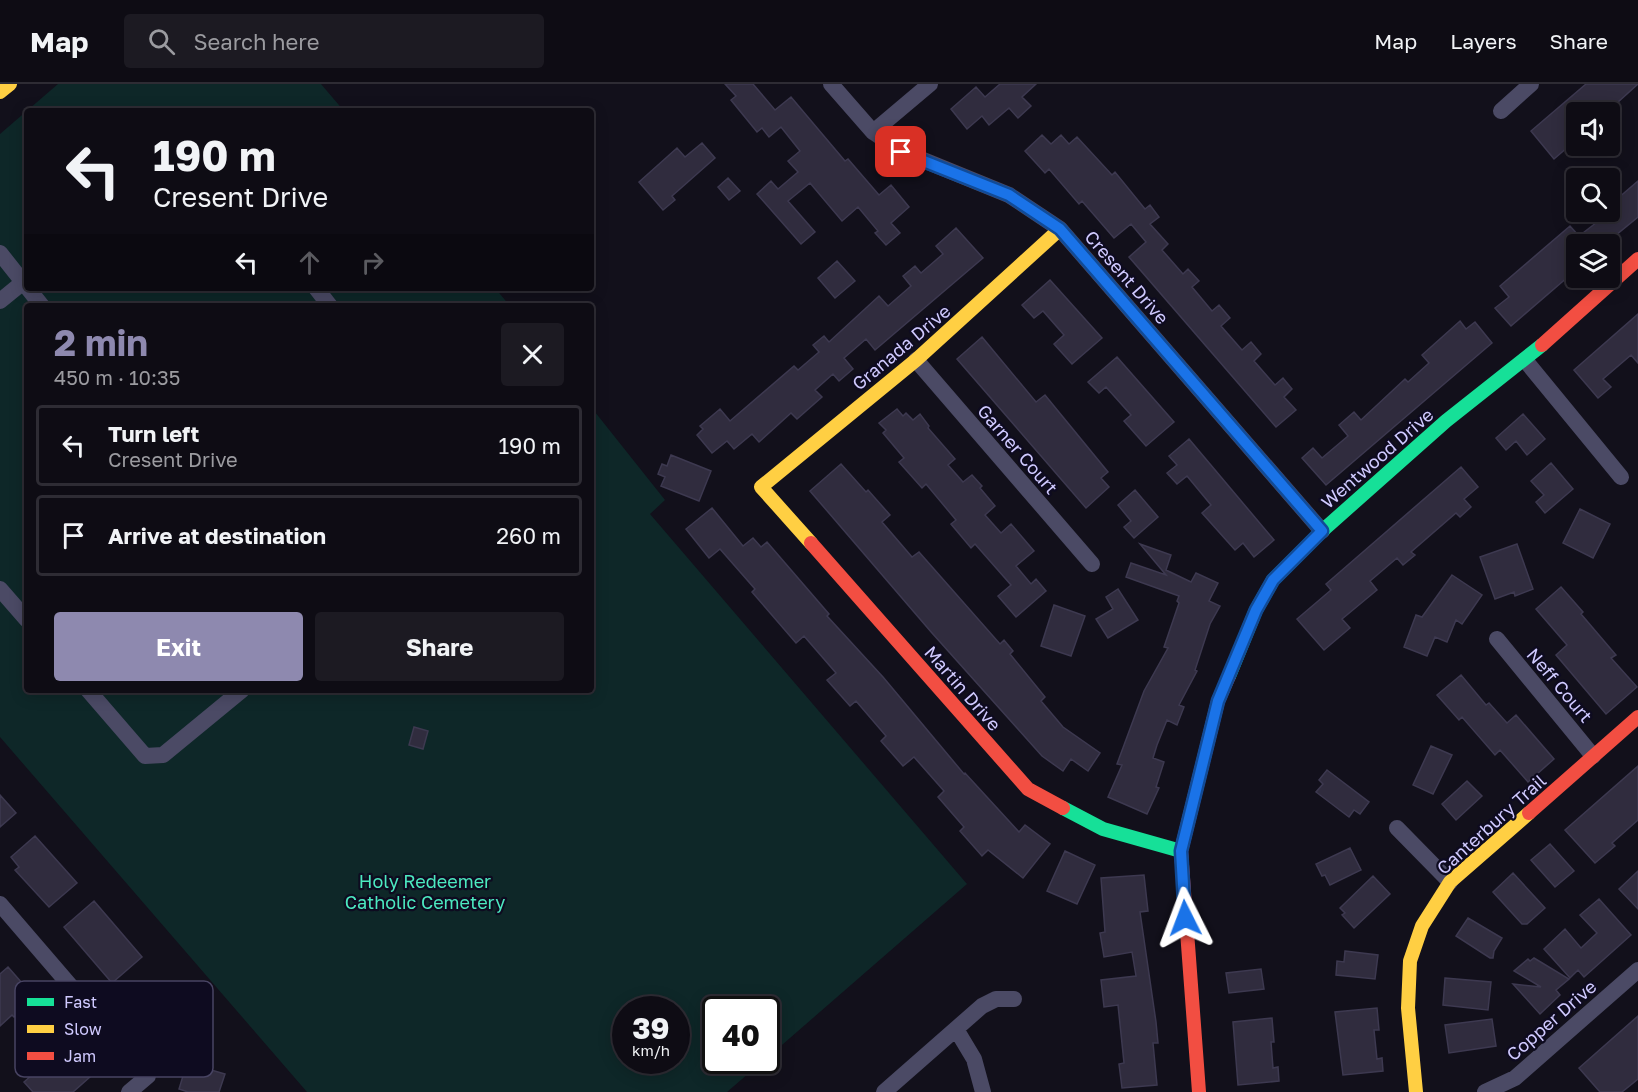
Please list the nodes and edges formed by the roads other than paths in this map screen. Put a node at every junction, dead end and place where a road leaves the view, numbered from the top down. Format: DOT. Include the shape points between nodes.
graph roads {
  1 [pos="10,84"];
  2 [pos="831,84"];
  3 [pos="930,84"];
  4 [pos="1531,84"];
  5 [pos="0,92"];
  6 [pos="1501,111"];
  7 [pos="873,132"];
  8 [pos="1060,229"];
  9 [pos="0,253"];
  10 [pos="1638,259"];
  11 [pos="24,280"];
  12 [pos="24,282"];
  13 [pos="318,291"];
  14 [pos="0,301"];
  15 [pos="328,303"];
  16 [pos="916,360"];
  17 [pos="1525,360"];
  18 [pos="1621,477"];
  19 [pos="761,487"];
  20 [pos="1322,531"];
  21 [pos="1092,564"];
  22 [pos="0,589"];
  23 [pos="24,617"];
  24 [pos="1497,639"];
  25 [pos="91,693"];
  26 [pos="238,693"];
  27 [pos="1638,717"];
  28 [pos="1593,756"];
  29 [pos="1396,828"];
  30 [pos="1181,851"];
  31 [pos="1450,882"];
  32 [pos="3,914"];
  33 [pos="1638,970"];
  34 [pos="63,981"];
  35 [pos="1014,999"];
  36 [pos="957,1029"];
  37 [pos="147,1077"];
  38 [pos="129,1092"];
  39 [pos="884,1092"];
  40 [pos="983,1092"];
  41 [pos="1199,1092"];
  42 [pos="1416,1092"];
  43 [pos="1485,1092"];
  1 -- 5 [label="street"];
  2 -- 7 [label="street, Cresent Drive"];
  3 -- 7 [label="street"];
  4 -- 6 [label="street"];
  7 -- 8 [label="street, Cresent Drive" via="901,152 1009,195"];
  8 -- 16 [label="street, Granada Drive"];
  8 -- 20 [label="street, Cresent Drive"];
  9 -- 11 [label="street"];
  10 -- 17 [label="street, Wentwood Drive"];
  12 -- 14 [label="street"];
  13 -- 15 [label="street"];
  16 -- 19 [label="street, Granada Drive"];
  16 -- 21 [label="street, Garner Court"];
  17 -- 18 [label="street"];
  17 -- 20 [label="street, Wentwood Drive" via="1446,421"];
  19 -- 30 [label="street, Martin Drive" via="1028,789 1103,829"];
  20 -- 30 [label="street, Wentwood Drive" via="1273,580 1256,610 1218,701"];
  22 -- 23 [label="street"];
  24 -- 28 [label="street, Neff Court"];
  25 -- 26 [label="street" via="145,756 163,755"];
  27 -- 28 [label="street, Canterbury Trail"];
  28 -- 31 [label="street, Canterbury Trail"];
  29 -- 31 [label="street"];
  30 -- 41 [label="street, Wentwood Drive"];
  31 -- 42 [label="street, Canterbury Trail" via="1422,926 1410,961 1408,1008"];
  32 -- 34 [label="street"];
  33 -- 43 [label="street, Copper Drive" via="1515,1078"];
  35 -- 36 [label="street" via="996,999 982,1006"];
  36 -- 39 [label="street"];
  36 -- 40 [label="street" via="974,1059"];
  37 -- 38 [label="street"];
}
